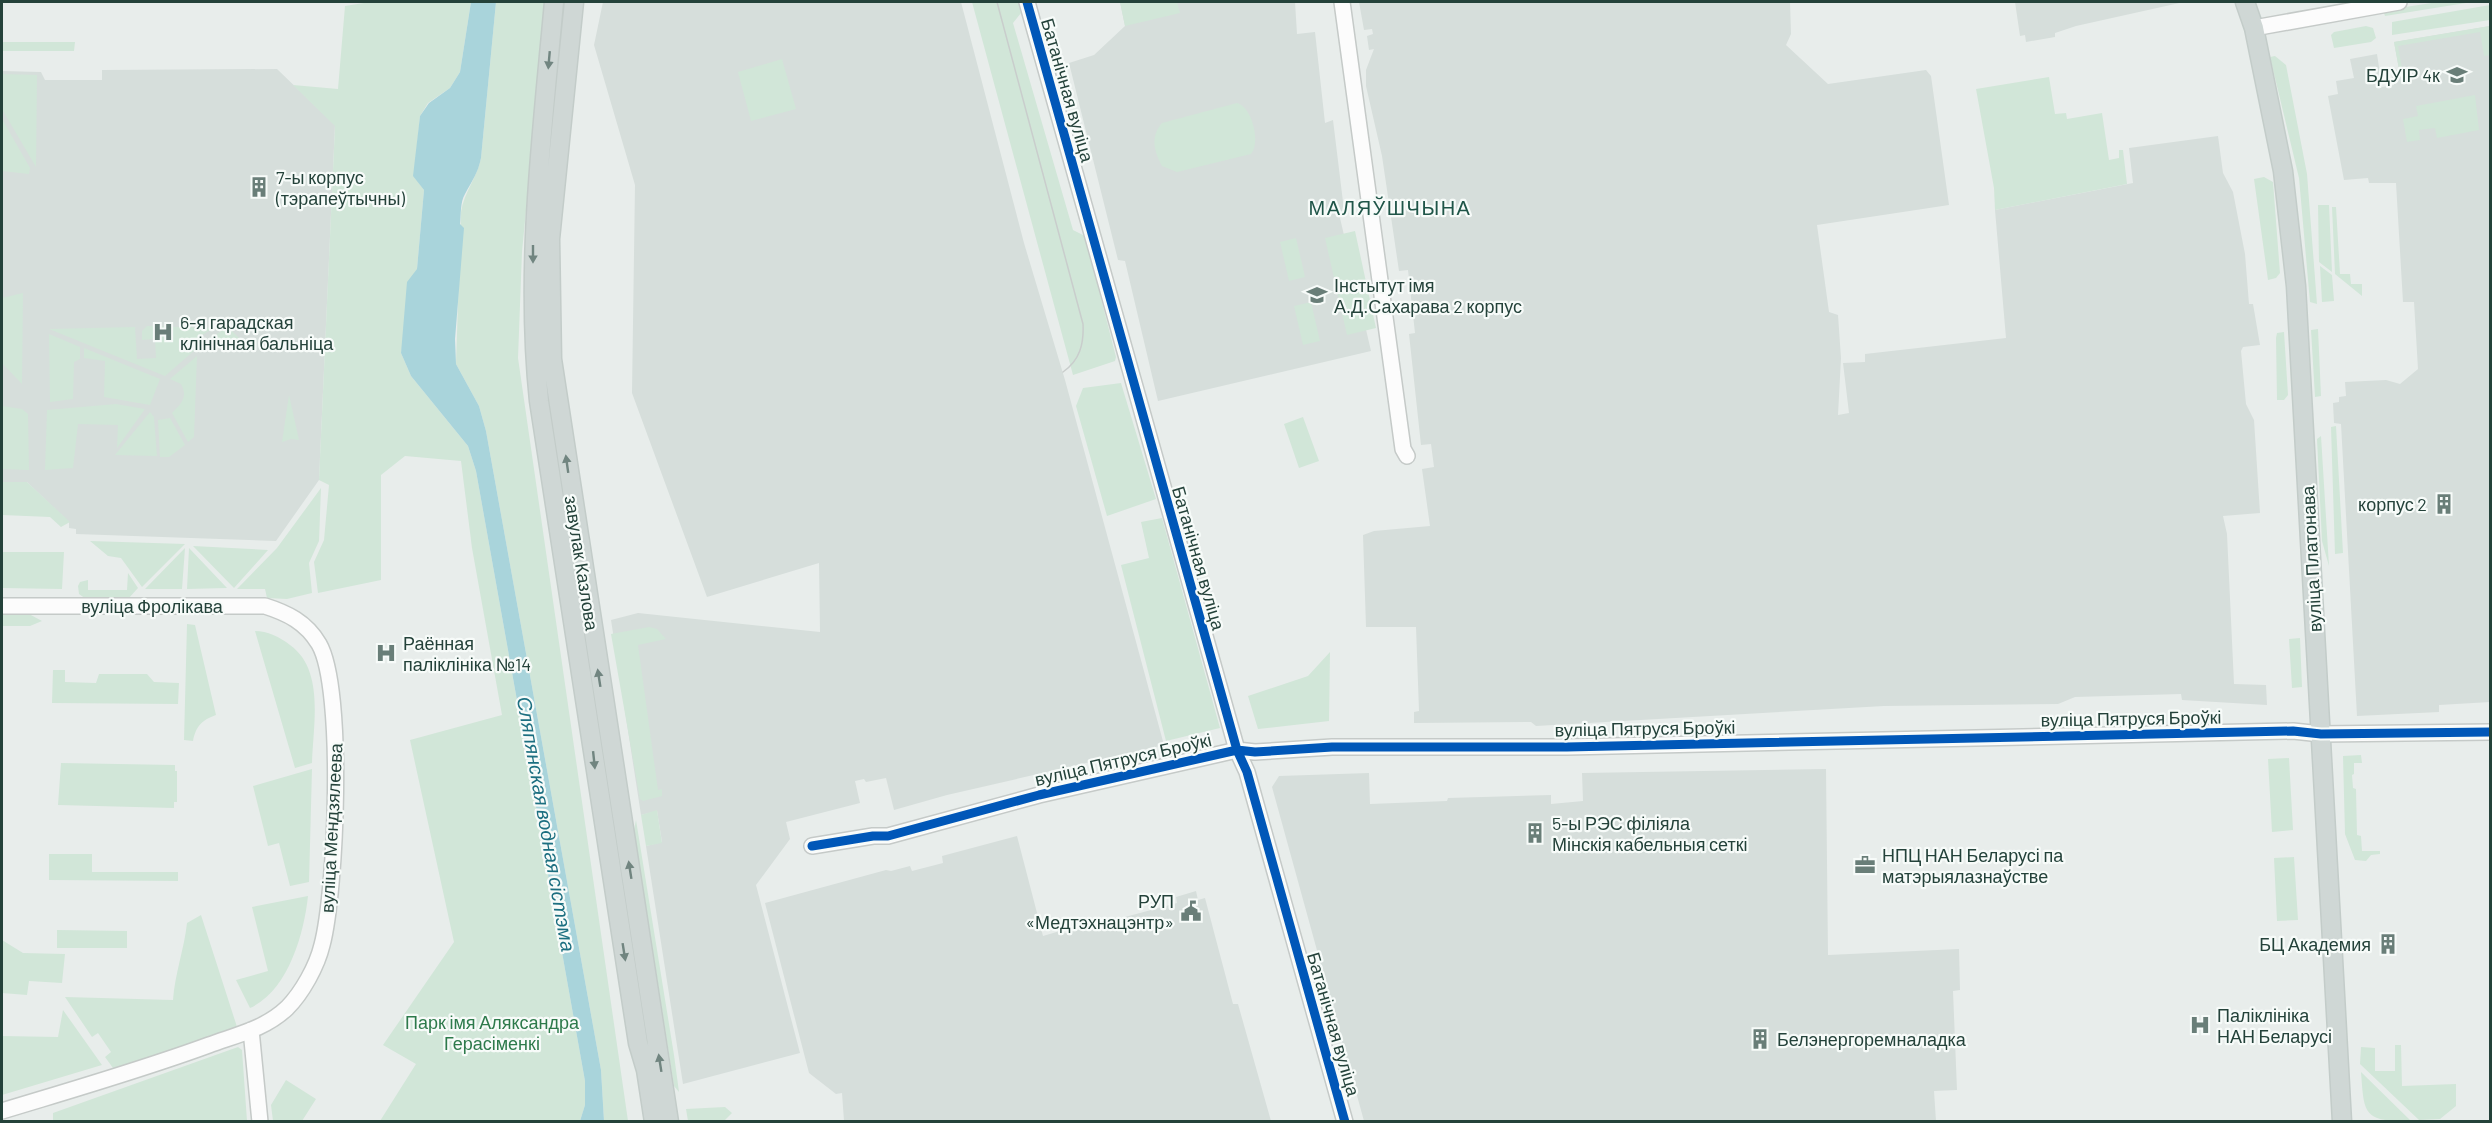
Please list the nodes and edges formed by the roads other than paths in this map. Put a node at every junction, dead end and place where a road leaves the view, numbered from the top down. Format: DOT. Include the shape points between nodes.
graph roads {
  1 [pos="554,2"];
  2 [pos="574,2"];
  3 [pos="1027,2"];
  4 [pos="1342,2"];
  5 [pos="2245,2"];
  6 [pos="2399,2"];
  7 [pos="2254,28"];
  8 [pos="1407,456"];
  9 [pos="563,495"];
  10 [pos="2,606"];
  11 [pos="299,620"];
  12 [pos="2490,732"];
  13 [pos="2321,734"];
  14 [pos="1237,750"];
  15 [pos="812,846"];
  16 [pos="251,1030"];
  17 [pos="638,1043"];
  18 [pos="2,1111"];
  19 [pos="669,1121"];
  20 [pos="260,1122"];
  21 [pos="642,1122"];
  22 [pos="654,1122"];
  23 [pos="1345,1122"];
  24 [pos="2342,1122"];
  1 -- 9 [label="main road, завулак Казлова, one-way" via="533,249 533,345"];
  9 -- 2 [label="main road, завулак Казлова, one-way" via="552,359 550,239"];
  3 -- 14 [label="street, Батанічная вуліца"];
  4 -- 8 [label="street"];
  5 -- 7 [label="main road, вуліца Платонава"];
  6 -- 7 [label="street"];
  7 -- 13 [label="main road, вуліца Платонава" via="2283,171 2296,286"];
  9 -- 17 [label="main road, завулак Казлова, one-way"];
  19 -- 9 [label="main road, завулак Казлова, one-way"];
  10 -- 11 [label="street, вуліца Фролікава" via="265,606"];
  11 -- 16 [label="street, вуліца Мендзялеева" via="320,645 330,679 335,734 331,882 322,947 312,971 288,1008"];
  12 -- 13 [label="street, вуліца Пятруся Броўкі"];
  13 -- 14 [label="street, вуліца Пятруся Броўкі" via="2293,731"];
  13 -- 24 [label="main road, вуліца Платонава"];
  14 -- 15 [label="street, вуліца Пятруся Броўкі" via="1028,798 888,836"];
  14 -- 23 [label="street, Батанічная вуліца" via="1247,772"];
  16 -- 18 [label="street, вуліца Мендзялеева"];
  16 -- 20 [label="street"];
  17 -- 21 [label="main road, завулак Казлова"];
  17 -- 22 [label="main road, завулак Казлова"];
}
